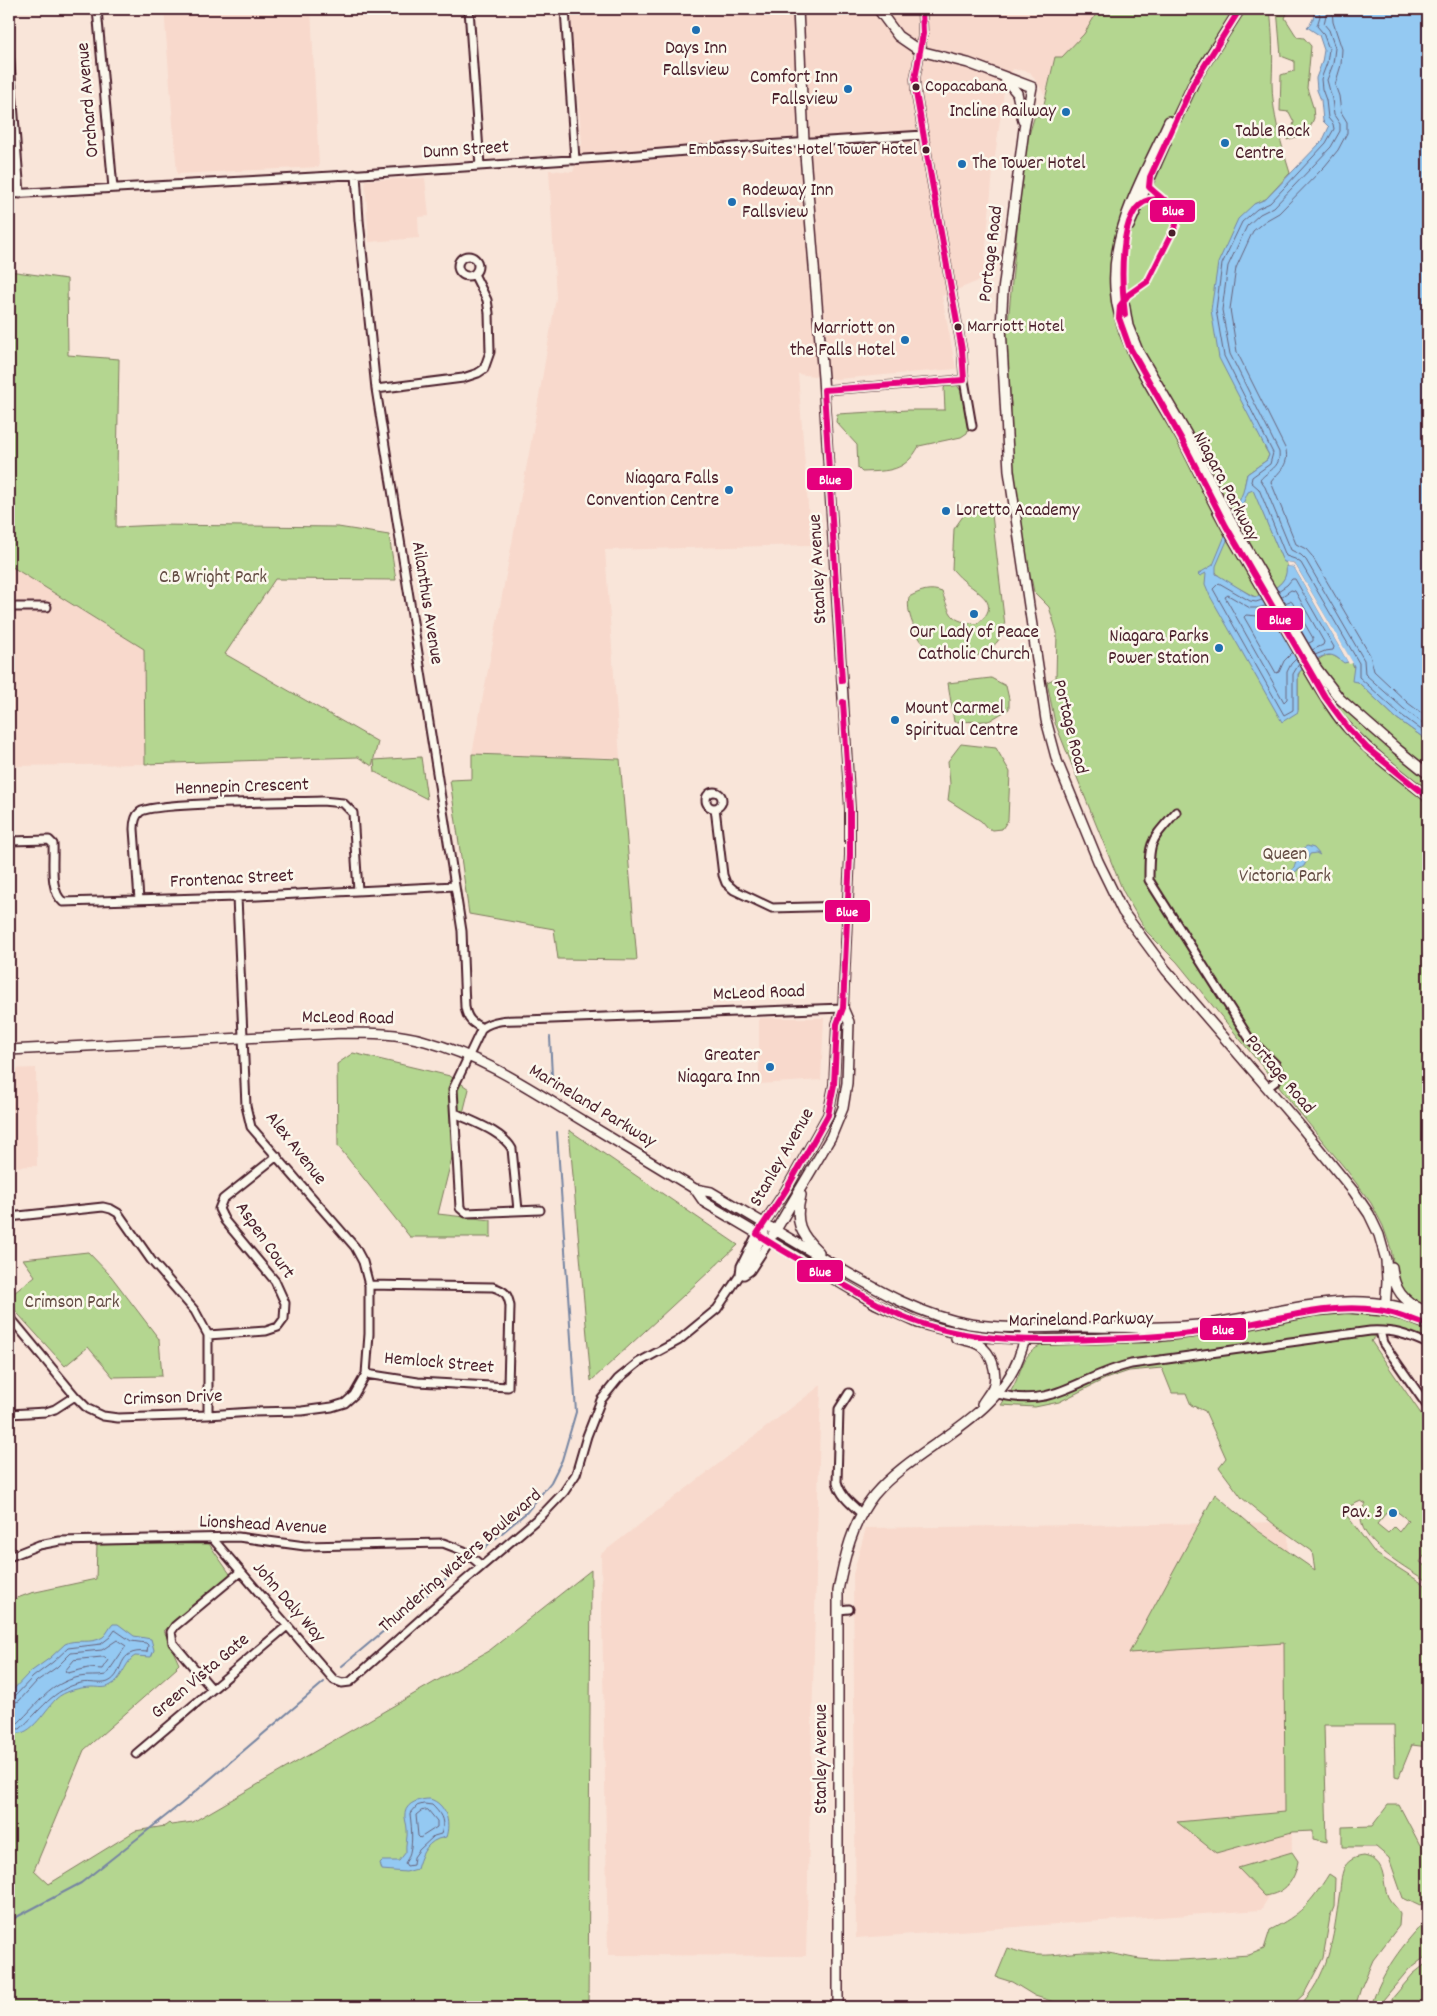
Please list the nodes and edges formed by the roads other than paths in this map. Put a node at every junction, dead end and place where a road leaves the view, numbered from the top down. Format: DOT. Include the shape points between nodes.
graph roads {
  1 [pos="97,9"];
  2 [pos="469,9"];
  3 [pos="565,9"];
  4 [pos="798,9"];
  5 [pos="878,9"];
  6 [pos="922,9"];
  7 [pos="1234,9"];
  8 [pos="1240,9"];
  9 [pos="9,51"];
  10 [pos="920,51"];
  11 [pos="1004,77"];
  12 [pos="1173,120"];
  13 [pos="1024,129"];
  14 [pos="924,135"];
  15 [pos="804,142"];
  16 [pos="575,160"];
  17 [pos="480,166"];
  18 [pos="356,174"];
  19 [pos="113,188"];
  20 [pos="9,194"];
  21 [pos="20,194"];
  22 [pos="474,274"];
  23 [pos="964,380"];
  24 [pos="376,389"];
  25 [pos="824,390"];
  26 [pos="972,426"];
  27 [pos="47,606"];
  28 [pos="9,607"];
  29 [pos="1311,666"];
  30 [pos="1428,774"];
  31 [pos="1428,798"];
  32 [pos="715,808"];
  33 [pos="1176,812"];
  34 [pos="9,841"];
  35 [pos="455,886"];
  36 [pos="358,891"];
  37 [pos="237,897"];
  38 [pos="139,900"];
  39 [pos="848,906"];
  40 [pos="843,1008"];
  41 [pos="482,1028"];
  42 [pos="244,1037"];
  43 [pos="9,1050"];
  44 [pos="470,1056"];
  45 [pos="1268,1087"];
  46 [pos="454,1113"];
  47 [pos="277,1156"];
  48 [pos="1337,1171"];
  49 [pos="804,1186"];
  50 [pos="696,1189"];
  51 [pos="518,1210"];
  52 [pos="540,1210"];
  53 [pos="9,1218"];
  54 [pos="764,1224"];
  55 [pos="776,1231"];
  56 [pos="763,1238"];
  57 [pos="832,1264"];
  58 [pos="740,1279"];
  59 [pos="370,1285"];
  60 [pos="876,1304"];
  61 [pos="1386,1308"];
  62 [pos="1428,1312"];
  63 [pos="9,1316"];
  64 [pos="1428,1317"];
  65 [pos="1428,1325"];
  66 [pos="1025,1328"];
  67 [pos="1380,1331"];
  68 [pos="208,1335"];
  69 [pos="1025,1340"];
  70 [pos="1428,1344"];
  71 [pos="366,1374"];
  72 [pos="849,1393"];
  73 [pos="998,1394"];
  74 [pos="75,1396"];
  75 [pos="1428,1406"];
  76 [pos="976,1413"];
  77 [pos="9,1414"];
  78 [pos="208,1415"];
  79 [pos="862,1514"];
  80 [pos="212,1538"];
  81 [pos="9,1557"];
  82 [pos="482,1566"];
  83 [pos="240,1572"];
  84 [pos="849,1609"];
  85 [pos="838,1610"];
  86 [pos="287,1626"];
  87 [pos="344,1683"];
  88 [pos="212,1689"];
  89 [pos="136,1754"];
  90 [pos="838,2007"];
  1 -- 19 [label="street, Orchard Avenue"];
  2 -- 17 [label="street"];
  3 -- 16 [label="street"];
  4 -- 15 [label="main road, Stanley Avenue"];
  5 -- 10 [label="main road" via="898,36"];
  6 -- 10 [label="street"];
  7 -- 12 [label="main road, Niagara Parkway" via="1193,71"];
  8 -- 12 [label="main road, Niagara Parkway"];
  9 -- 21 [label="street"];
  10 -- 11 [label="main road, Portage Road" via="968,63"];
  10 -- 14 [label="street" via="915,80"];
  11 -- 13 [label="main road" via="1016,93"];
  11 -- 13 [label="main road, Portage Road" via="1032,87"];
  12 -- 29 [label="main road, Niagara Parkway" via="1128,210 1120,234 1115,265 1122,330 1132,354"];
  13 -- 45 [label="main road, Portage Road" via="1001,327 1008,471 1046,720 1057,761 1123,912 1166,970"];
  14 -- 15 [label="street, Dunn Street"];
  14 -- 23 [label="street" via="962,350"];
  15 -- 16 [label="street, Dunn Street"];
  15 -- 25 [label="main road, Stanley Avenue"];
  16 -- 17 [label="street, Dunn Street"];
  17 -- 18 [label="street, Dunn Street"];
  18 -- 19 [label="street, Dunn Street"];
  18 -- 24 [label="street, Ailanthus Avenue"];
  19 -- 21 [label="street, Dunn Street"];
  20 -- 21 [label="street, Dunn Street"];
  22 -- 24 [label="street" via="487,300 489,313 490,352 484,369 463,378"];
  23 -- 25 [label="street"];
  23 -- 26 [label="street"];
  24 -- 35 [label="street, Ailanthus Avenue"];
  25 -- 39 [label="main road, Stanley Avenue" via="850,809"];
  27 -- 28 [label="street"];
  29 -- 30 [label="main road, Niagara Parkway" via="1340,699"];
  29 -- 31 [label="main road, Niagara Parkway" via="1335,711 1356,737"];
  32 -- 39 [label="street" via="723,875 734,890 772,908"];
  33 -- 45 [label="street" via="1153,838 1149,850 1149,880 1249,1038 1276,1065 1279,1074"];
  34 -- 38 [label="street, Frontenac Street" via="49,840 53,844 55,890 64,902"];
  35 -- 36 [label="street, Frontenac Street"];
  35 -- 41 [label="street, Ailanthus Avenue" via="462,932 466,1016"];
  36 -- 37 [label="street, Frontenac Street"];
  36 -- 38 [label="street, Hennepin Crescent" via="353,813 343,803 170,806 144,810 135,820"];
  37 -- 38 [label="street, Frontenac Street"];
  37 -- 42 [label="street, Alex Avenue"];
  39 -- 40 [label="main road, Stanley Avenue"];
  40 -- 41 [label="street, McLeod Road" via="508,1021"];
  40 -- 49 [label="main road, Stanley Avenue" via="849,1022 843,1108"];
  40 -- 54 [label="main road, Stanley Avenue" via="837,1024 834,1085 828,1115"];
  41 -- 44 [label="street"];
  42 -- 43 [label="main road, McLeod Road"];
  42 -- 44 [label="main road, McLeod Road" via="401,1035"];
  42 -- 47 [label="street, Alex Avenue" via="246,1106 252,1127"];
  44 -- 46 [label="street" via="453,1089"];
  44 -- 50 [label="main road, Marineland Parkway" via="509,1076"];
  45 -- 48 [label="main road, Portage Road"];
  46 -- 51 [label="street" via="509,1142"];
  46 -- 51 [label="street" via="460,1208 466,1213"];
  47 -- 59 [label="street, Alex Avenue" via="355,1247"];
  47 -- 68 [label="street, Aspen Court" via="223,1199 219,1209 275,1280 285,1303 284,1319 278,1327 266,1331"];
  48 -- 61 [label="main road, Portage Road" via="1360,1201 1379,1235 1387,1267"];
  48 -- 62 [label="main road" via="1356,1188 1379,1222 1388,1242 1398,1291 1410,1303"];
  49 -- 55 [label="main road, Stanley Avenue"];
  49 -- 57 [label="main road" via="798,1208 800,1228 812,1246"];
  50 -- 54 [label="main road, Marineland Parkway" via="712,1192"];
  50 -- 56 [label="main road, Marineland Parkway" via="704,1202"];
  51 -- 52 [label="street"];
  53 -- 68 [label="street" via="112,1208 195,1311"];
  54 -- 55 [label="main road, Marineland Parkway"];
  54 -- 56 [label="main road, Stanley Avenue"];
  55 -- 56 [label="main road, Stanley Avenue"];
  55 -- 57 [label="main road, Marineland Parkway"];
  56 -- 58 [label="street, Thundering Waters Boulevard" via="750,1270"];
  56 -- 58 [label="street, Thundering Waters Boulevard" via="741,1266"];
  56 -- 60 [label="main road, Marineland Parkway"];
  57 -- 66 [label="main road, Marineland Parkway" via="895,1299 934,1315 970,1324"];
  58 -- 82 [label="street, Thundering Waters Boulevard" via="717,1309 699,1325 618,1379 594,1415 576,1474 564,1492 544,1514"];
  59 -- 71 [label="street, Alex Avenue"];
  59 -- 71 [label="street, Hemlock Street" via="493,1288 504,1291 510,1306 508,1387 418,1382"];
  60 -- 69 [label="main road, Marineland Parkway" via="918,1323 948,1331 983,1338"];
  60 -- 76 [label="main road" via="932,1332 979,1344 994,1366 995,1378"];
  61 -- 64 [label="main road"];
  61 -- 65 [label="main road"];
  61 -- 66 [label="main road, Marineland Parkway" via="1347,1301 1324,1302 1230,1321 1178,1327"];
  61 -- 69 [label="main road, Marineland Parkway" via="1330,1309 1230,1328 1154,1337"];
  63 -- 74 [label="street, Crimson Drive"];
  66 -- 69 [label="main road, Stanley Avenue"];
  67 -- 70 [label="street" via="1405,1334"];
  67 -- 73 [label="street" via="1131,1364 1102,1372 1046,1397 1017,1398"];
  67 -- 75 [label="street" via="1383,1343"];
  68 -- 78 [label="street"];
  69 -- 73 [label="main road, Stanley Avenue" via="1013,1372"];
  71 -- 78 [label="street, Crimson Drive" via="354,1395 345,1403 332,1407 302,1412"];
  72 -- 79 [label="street" via="839,1409 837,1482 843,1497"];
  73 -- 76 [label="main road, Stanley Avenue"];
  74 -- 77 [label="street" via="46,1412"];
  74 -- 78 [label="street, Crimson Drive" via="103,1416"];
  76 -- 79 [label="main road, Stanley Avenue" via="890,1479 873,1496"];
  79 -- 85 [label="main road, Stanley Avenue" via="846,1552 838,1591"];
  80 -- 81 [label="street, Lionshead Avenue" via="60,1541"];
  80 -- 82 [label="street, Lionshead Avenue" via="252,1538 305,1546 443,1543 464,1550"];
  80 -- 83 [label="street, John Daly Way"];
  82 -- 87 [label="street, Thundering Waters Boulevard" via="354,1679"];
  83 -- 86 [label="street, John Daly Way"];
  83 -- 88 [label="street" via="171,1632 173,1643"];
  84 -- 85 [label="street"];
  85 -- 90 [label="main road, Stanley Avenue"];
  86 -- 87 [label="street, John Daly Way" via="334,1680"];
  86 -- 88 [label="street, Green Vista Gate"];
  88 -- 89 [label="street, Green Vista Gate"];
}
